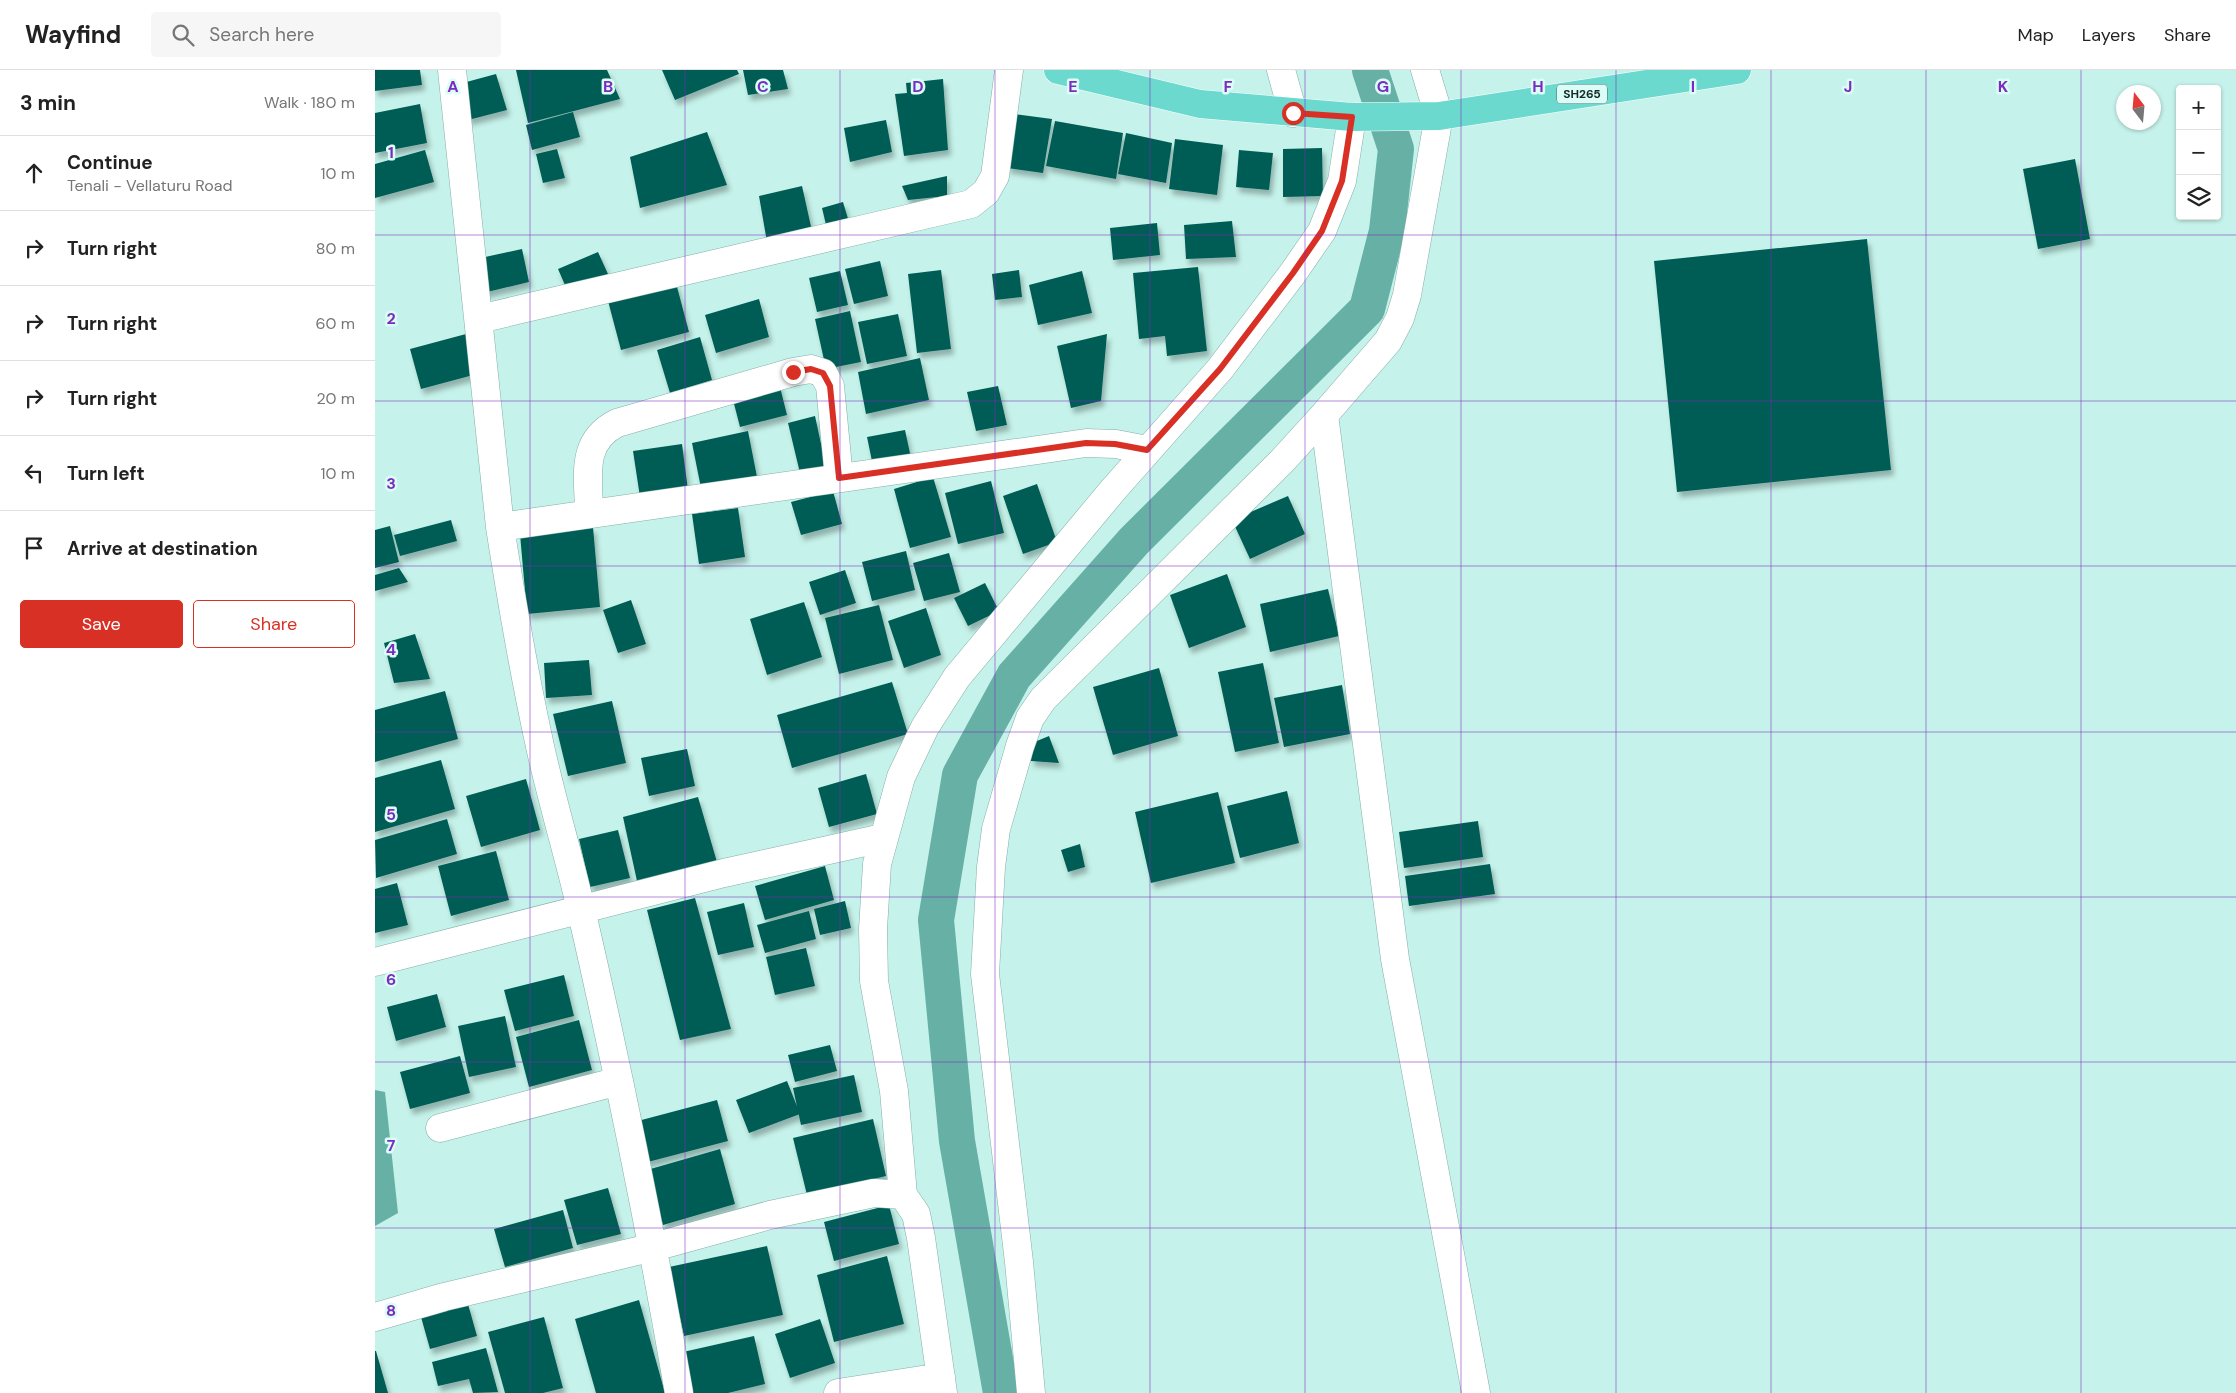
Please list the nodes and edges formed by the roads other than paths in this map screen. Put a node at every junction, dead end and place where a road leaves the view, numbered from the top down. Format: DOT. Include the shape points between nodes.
graph roads {
  1 [pos="452,70"];
  2 [pos="1009,70"];
  3 [pos="1058,70"];
  4 [pos="1281,70"];
  5 [pos="1425,70"];
  6 [pos="1737,70"];
  7 [pos="1293,113"];
  8 [pos="1433,116"];
  9 [pos="1360,117"];
  10 [pos="479,319"];
  11 [pos="1325,414"];
  12 [pos="1147,450"];
  13 [pos="839,478"];
  14 [pos="589,514"];
  15 [pos="500,527"];
  16 [pos="883,838"];
  17 [pos="581,908"];
  18 [pos="375,962"];
  19 [pos="619,1081"];
  20 [pos="441,1128"];
  21 [pos="903,1195"];
  22 [pos="654,1247"];
  23 [pos="375,1317"];
  24 [pos="942,1385"];
  25 [pos="679,1393"];
  26 [pos="838,1393"];
  27 [pos="1031,1393"];
  28 [pos="1476,1393"];
  1 -- 10 [label="street"];
  2 -- 10 [label="street" via="995,176 986,192 971,204"];
  3 -- 7 [label="main road, SH265" via="1200,104"];
  4 -- 7 [label="street"];
  5 -- 8 [label="street"];
  6 -- 8 [label="main road, SH265"];
  7 -- 9 [label="main road, SH265"];
  8 -- 9 [label="main road, SH265"];
  8 -- 11 [label="street" via="1407,295 1400,318 1388,341"];
  9 -- 12 [label="street" via="1342,181 1322,231 1220,369"];
  10 -- 15 [label="street"];
  11 -- 27 [label="street" via="1043,699 1030,718 1020,746 996,829 985,974"];
  11 -- 28 [label="street" via="1395,959"];
  12 -- 13 [label="street" via="1086,443"];
  12 -- 16 [label="street" via="957,677 925,727 901,777"];
  13 -- 14 [label="street"];
  13 -- 14 [label="street" via="830,386 823,373 811,369 617,423 604,430 594,442 589,458"];
  14 -- 15 [label="street"];
  15 -- 17 [label="street" via="538,738"];
  16 -- 17 [label="street" via="724,872"];
  16 -- 21 [label="street" via="877,864 874,981 894,1091"];
  17 -- 18 [label="street"];
  17 -- 19 [label="street"];
  19 -- 20 [label="street"];
  19 -- 22 [label="street"];
  21 -- 22 [label="street" via="874,1193 770,1215"];
  21 -- 24 [label="street" via="916,1214 921,1238"];
  22 -- 23 [label="street" via="444,1297"];
  22 -- 25 [label="street"];
  24 -- 26 [label="street"];
}
